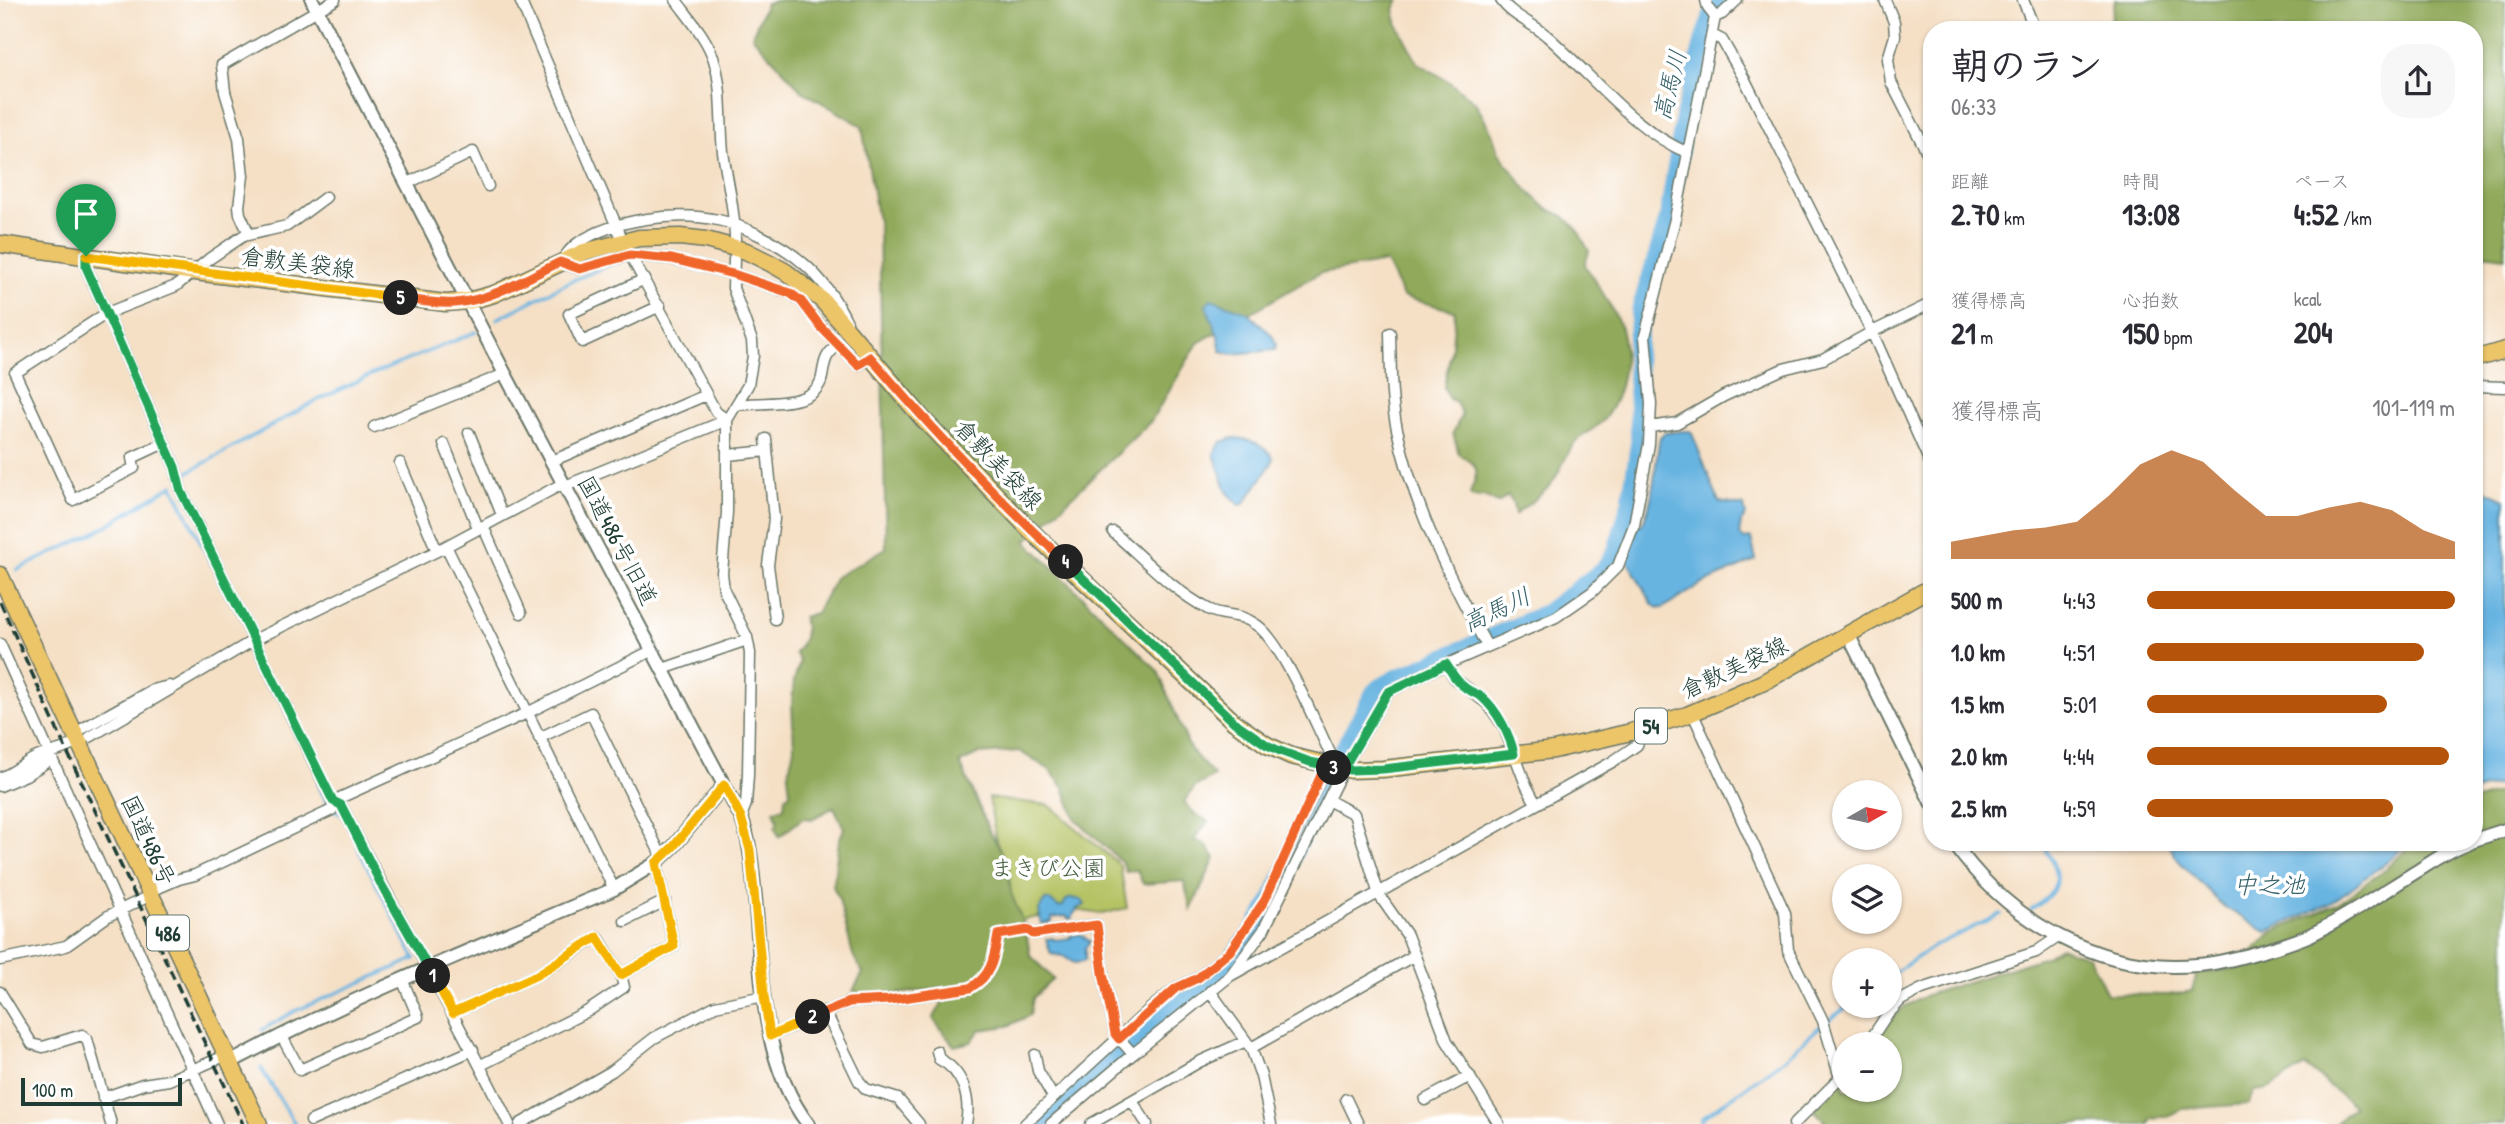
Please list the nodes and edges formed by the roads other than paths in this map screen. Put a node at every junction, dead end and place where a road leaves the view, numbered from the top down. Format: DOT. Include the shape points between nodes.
graph roads {
  1 [pos="335,0"];
  2 [pos="520,0"];
  3 [pos="676,0"];
  4 [pos="1500,0"];
  5 [pos="1706,0"];
  6 [pos="1737,0"];
  7 [pos="1885,0"];
  8 [pos="2022,0"];
  9 [pos="314,5"];
  10 [pos="1715,17"];
  11 [pos="2031,21"];
  12 [pos="1712,35"];
  13 [pos="1923,144"];
  14 [pos="1688,153"];
  15 [pos="408,183"];
  16 [pos="488,186"];
  17 [pos="326,197"];
  18 [pos="735,225"];
  19 [pos="618,230"];
  20 [pos="249,234"];
  21 [pos="734,239"];
  22 [pos="0,244"];
  23 [pos="628,252"];
  24 [pos="86,256"];
  25 [pos="734,259"];
  26 [pos="560,262"];
  27 [pos="195,272"];
  28 [pos="733,274"];
  29 [pos="645,279"];
  30 [pos="468,301"];
  31 [pos="660,306"];
  32 [pos="1923,307"];
  33 [pos="107,313"];
  34 [pos="1872,332"];
  35 [pos="1390,333"];
  36 [pos="839,344"];
  37 [pos="859,344"];
  38 [pos="2505,350"];
  39 [pos="2483,356"];
  40 [pos="870,357"];
  41 [pos="505,374"];
  42 [pos="2483,386"];
  43 [pos="2505,387"];
  44 [pos="706,395"];
  45 [pos="737,405"];
  46 [pos="727,420"];
  47 [pos="374,427"];
  48 [pos="1650,427"];
  49 [pos="470,433"];
  50 [pos="766,439"];
  51 [pos="164,443"];
  52 [pos="444,444"];
  53 [pos="1923,447"];
  54 [pos="767,451"];
  55 [pos="728,455"];
  56 [pos="552,461"];
  57 [pos="400,463"];
  58 [pos="565,485"];
  59 [pos="502,515"];
  60 [pos="480,527"];
  61 [pos="1113,532"];
  62 [pos="442,548"];
  63 [pos="0,575"];
  64 [pos="1923,592"];
  65 [pos="520,613"];
  66 [pos="775,619"];
  67 [pos="1847,634"];
  68 [pos="747,637"];
  69 [pos="251,642"];
  70 [pos="1485,642"];
  71 [pos="0,645"];
  72 [pos="653,650"];
  73 [pos="1446,664"];
  74 [pos="663,668"];
  75 [pos="178,684"];
  76 [pos="1692,712"];
  77 [pos="527,713"];
  78 [pos="1643,729"];
  79 [pos="80,737"];
  80 [pos="539,738"];
  81 [pos="1514,754"];
  82 [pos="47,758"];
  83 [pos="1334,768"];
  84 [pos="0,778"];
  85 [pos="724,785"];
  86 [pos="0,786"];
  87 [pos="1923,786"];
  88 [pos="1328,800"];
  89 [pos="1536,804"];
  90 [pos="333,806"];
  91 [pos="741,817"];
  92 [pos="2505,830"];
  93 [pos="2483,837"];
  94 [pos="1960,851"];
  95 [pos="2453,851"];
  96 [pos="659,860"];
  97 [pos="614,888"];
  98 [pos="149,894"];
  99 [pos="1379,895"];
  100 [pos="665,901"];
  101 [pos="121,910"];
  102 [pos="625,921"];
  103 [pos="2058,937"];
  104 [pos="1415,955"];
  105 [pos="0,960"];
  106 [pos="428,968"];
  107 [pos="621,975"];
  108 [pos="1230,976"];
  109 [pos="402,979"];
  110 [pos="1210,991"];
  111 [pos="0,992"];
  112 [pos="764,996"];
  113 [pos="825,1012"];
  114 [pos="453,1013"];
  115 [pos="1876,1032"];
  116 [pos="281,1035"];
  117 [pos="770,1036"];
  118 [pos="1121,1041"];
  119 [pos="1248,1045"];
  120 [pos="1832,1048"];
  121 [pos="472,1050"];
  122 [pos="937,1051"];
  123 [pos="1131,1053"];
  124 [pos="1035,1055"];
  125 [pos="229,1058"];
  126 [pos="481,1065"];
  127 [pos="191,1071"];
  128 [pos="1470,1076"];
  129 [pos="1832,1084"];
  130 [pos="1053,1097"];
  131 [pos="103,1098"];
  132 [pos="1346,1099"];
  133 [pos="1425,1100"];
  134 [pos="1132,1101"];
  135 [pos="311,1121"];
  136 [pos="111,1124"];
  137 [pos="216,1124"];
  138 [pos="259,1124"];
  139 [pos="509,1124"];
  140 [pos="520,1124"];
  141 [pos="808,1124"];
  142 [pos="919,1124"];
  143 [pos="966,1124"];
  144 [pos="1025,1124"];
  145 [pos="1051,1124"];
  146 [pos="1091,1124"];
  147 [pos="1147,1124"];
  148 [pos="1271,1124"];
  149 [pos="1358,1124"];
  150 [pos="1499,1124"];
  151 [pos="1794,1124"];
  1 -- 9 [label="street"];
  2 -- 19 [label="street"];
  3 -- 18 [label="street" via="713,57"];
  4 -- 14 [label="street" via="1546,34 1656,137"];
  5 -- 10 [label="street"];
  6 -- 10 [label="street"];
  7 -- 13 [label="street" via="1894,22 1888,59 1891,82"];
  8 -- 11 [label="street"];
  9 -- 15 [label="street, 国道486号旧道"];
  9 -- 20 [label="street" via="222,65 239,138 240,214"];
  10 -- 12 [label="street"];
  12 -- 14 [label="street"];
  12 -- 34 [label="street" via="1722,40 1745,80"];
  14 -- 48 [label="street" via="1646,336"];
  15 -- 16 [label="street" via="472,152"];
  15 -- 30 [label="street, 国道486号旧道"];
  17 -- 20 [label="street" via="287,226"];
  18 -- 19 [label="street" via="683,216 644,219"];
  18 -- 21 [label="street"];
  18 -- 37 [label="street" via="802,262 829,289"];
  19 -- 26 [label="street" via="577,243"];
  20 -- 27 [label="street"];
  22 -- 24 [label="main road, 倉敷美袋線 / 54"];
  23 -- 26 [label="street" via="580,269"];
  23 -- 28 [label="street"];
  23 -- 29 [label="street"];
  24 -- 27 [label="main road, 倉敷美袋線 / 54"];
  24 -- 33 [label="street" via="86,267"];
  25 -- 28 [label="street"];
  26 -- 30 [label="main road, 倉敷美袋線 / 54" via="494,294"];
  26 -- 37 [label="main road, 倉敷美袋線 / 54" via="600,246 639,238 680,237 730,246 771,263 808,288"];
  27 -- 30 [label="main road, 倉敷美袋線 / 54" via="429,302"];
  27 -- 33 [label="street" via="168,290"];
  28 -- 36 [label="street" via="790,293"];
  28 -- 45 [label="street" via="753,356 748,385"];
  29 -- 31 [label="street"];
  29 -- 31 [label="street" via="569,314 582,342"];
  30 -- 41 [label="street, 国道486号旧道"];
  31 -- 44 [label="street"];
  32 -- 34 [label="street"];
  33 -- 51 [label="street"];
  33 -- 51 [label="street" via="15,373 73,500 134,468 132,458"];
  34 -- 48 [label="street" via="1823,359 1783,369 1677,422"];
  34 -- 53 [label="street"];
  35 -- 70 [label="street" via="1396,426 1404,459 1425,519"];
  36 -- 40 [label="street" via="858,365"];
  36 -- 45 [label="street" via="823,364 822,380 815,391 802,400"];
  37 -- 40 [label="main road, 倉敷美袋線 / 54"];
  38 -- 39 [label="main road"];
  40 -- 83 [label="main road, 倉敷美袋線 / 54" via="1031,531 1234,722 1267,745"];
  41 -- 47 [label="street"];
  41 -- 56 [label="street, 国道486号旧道"];
  42 -- 43 [label="street"];
  44 -- 46 [label="street"];
  44 -- 56 [label="street"];
  45 -- 46 [label="street"];
  46 -- 55 [label="street"];
  46 -- 58 [label="street"];
  48 -- 70 [label="street" via="1634,525 1618,566 1592,592 1556,617"];
  49 -- 59 [label="street"];
  50 -- 54 [label="street"];
  51 -- 69 [label="street" via="181,491"];
  52 -- 60 [label="street"];
  54 -- 55 [label="street"];
  54 -- 66 [label="street" via="774,519 768,565"];
  55 -- 68 [label="street" via="722,573 724,590"];
  56 -- 58 [label="street, 国道486号旧道"];
  57 -- 62 [label="street"];
  58 -- 59 [label="street"];
  58 -- 72 [label="street, 国道486号旧道"];
  59 -- 60 [label="street"];
  60 -- 62 [label="street"];
  60 -- 65 [label="street"];
  61 -- 83 [label="street" via="1187,597 1212,611 1240,615 1259,627 1278,649"];
  62 -- 69 [label="street"];
  62 -- 77 [label="street" via="497,645"];
  63 -- 79 [label="main road, 国道486号 / 486"];
  64 -- 67 [label="main road, 倉敷美袋線 / 54"];
  67 -- 76 [label="main road, 倉敷美袋線 / 54" via="1762,683"];
  67 -- 87 [label="street"];
  68 -- 74 [label="street"];
  68 -- 91 [label="street" via="748,775"];
  69 -- 75 [label="street"];
  69 -- 90 [label="street"];
  70 -- 73 [label="street"];
  71 -- 82 [label="street"];
  72 -- 74 [label="street, 国道486号旧道"];
  72 -- 77 [label="street"];
  73 -- 81 [label="street" via="1455,679 1488,704 1504,727"];
  73 -- 83 [label="street" via="1388,692"];
  74 -- 85 [label="street, 国道486号旧道"];
  75 -- 79 [label="street"];
  75 -- 79 [label="street" via="152,690"];
  76 -- 78 [label="main road, 倉敷美袋線 / 54"];
  76 -- 120 [label="street" via="1785,913 1788,950"];
  77 -- 80 [label="street"];
  77 -- 90 [label="street"];
  78 -- 81 [label="main road, 倉敷美袋線 / 54" via="1554,750"];
  78 -- 89 [label="street" via="1637,745 1628,752"];
  79 -- 82 [label="street"];
  79 -- 98 [label="main road, 国道486号 / 486"];
  80 -- 96 [label="street" via="591,713"];
  80 -- 97 [label="street"];
  81 -- 83 [label="main road, 倉敷美袋線 / 54" via="1383,769"];
  81 -- 89 [label="street"];
  82 -- 84 [label="street"];
  82 -- 86 [label="street" via="26,775"];
  82 -- 101 [label="street"];
  83 -- 88 [label="street"];
  83 -- 118 [label="street" via="1265,900 1230,951 1198,978 1176,988"];
  85 -- 91 [label="street, 国道486号旧道"];
  85 -- 96 [label="street"];
  88 -- 99 [label="street" via="1354,814"];
  88 -- 108 [label="street" via="1263,931"];
  89 -- 99 [label="street"];
  90 -- 98 [label="street"];
  90 -- 106 [label="street" via="341,805"];
  91 -- 112 [label="street, 国道486号旧道" via="750,850"];
  92 -- 93 [label="street"];
  94 -- 103 [label="street" via="2006,903"];
  95 -- 103 [label="street" via="2308,936 2220,962 2143,963 2088,950"];
  96 -- 97 [label="street"];
  96 -- 100 [label="street"];
  97 -- 106 [label="street"];
  98 -- 101 [label="street"];
  98 -- 125 [label="main road, 国道486号 / 486"];
  99 -- 104 [label="street"];
  99 -- 108 [label="street"];
  100 -- 102 [label="street"];
  100 -- 107 [label="street" via="674,946"];
  101 -- 105 [label="street" via="66,946"];
  101 -- 127 [label="street"];
  103 -- 115 [label="street" via="2036,952 1922,989 1901,1000"];
  104 -- 119 [label="street"];
  104 -- 128 [label="street" via="1447,1041"];
  106 -- 109 [label="street"];
  106 -- 114 [label="street"];
  107 -- 114 [label="street" via="597,937 537,975"];
  107 -- 126 [label="street" via="624,987 588,1011"];
  108 -- 110 [label="street"];
  109 -- 116 [label="street"];
  109 -- 116 [label="street" via="418,1017 300,1070"];
  110 -- 119 [label="street"];
  110 -- 123 [label="street"];
  111 -- 131 [label="street" via="32,1044 43,1047 85,1036"];
  112 -- 117 [label="street, 国道486号旧道"];
  112 -- 140 [label="street" via="715,1006 654,1038 612,1071"];
  113 -- 117 [label="street"];
  113 -- 118 [label="street" via="849,1002 970,988 981,982 993,963 998,935 1097,925 1115,1034"];
  113 -- 142 [label="street" via="859,1081 866,1089 898,1099"];
  114 -- 121 [label="street"];
  116 -- 125 [label="street"];
  117 -- 141 [label="street, 国道486号旧道" via="783,1078"];
  118 -- 123 [label="street"];
  118 -- 130 [label="street"];
  119 -- 134 [label="street" via="1199,1062"];
  119 -- 148 [label="street" via="1261,1076"];
  121 -- 126 [label="street"];
  121 -- 135 [label="street"];
  122 -- 143 [label="street" via="939,1059 958,1072 969,1106"];
  123 -- 145 [label="street"];
  124 -- 130 [label="street" via="1038,1071"];
  125 -- 127 [label="street"];
  125 -- 138 [label="main road, 国道486号 / 486"];
  126 -- 139 [label="street"];
  127 -- 131 [label="street"];
  127 -- 137 [label="street"];
  128 -- 133 [label="street"];
  128 -- 150 [label="street"];
  129 -- 151 [label="street"];
  130 -- 144 [label="street"];
  131 -- 136 [label="street"];
  132 -- 149 [label="street"];
  134 -- 146 [label="street"];
  134 -- 147 [label="street"];
}
